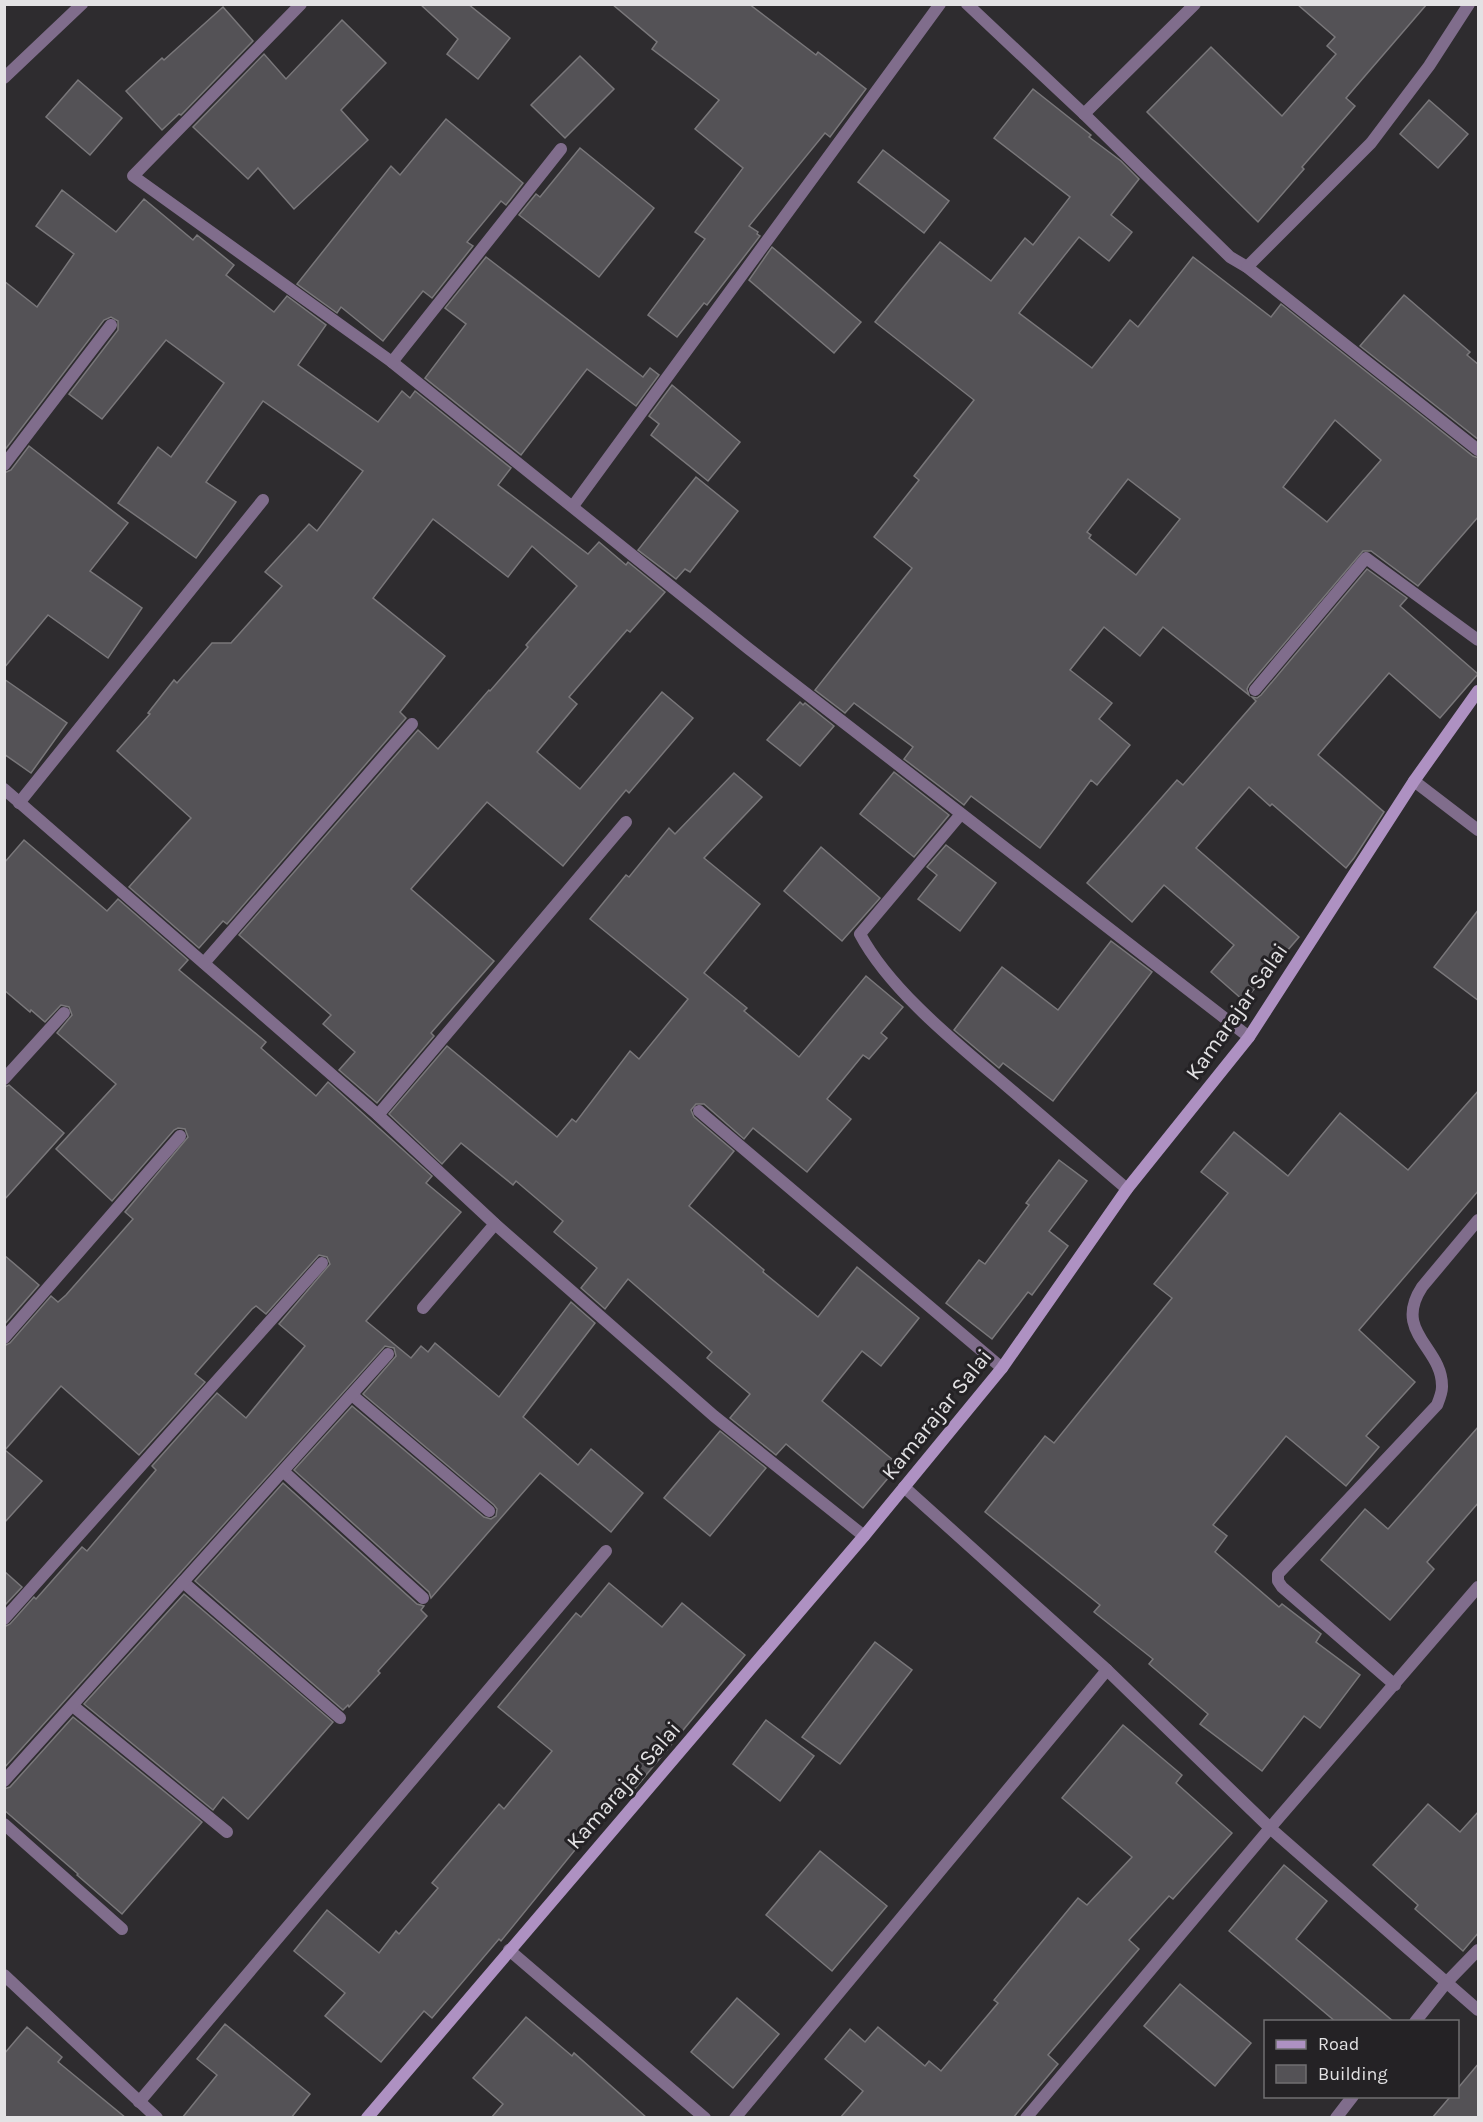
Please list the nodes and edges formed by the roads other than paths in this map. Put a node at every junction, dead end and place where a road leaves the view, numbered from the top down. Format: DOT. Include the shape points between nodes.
graph roads {
  1 [pos="82,4"];
  2 [pos="301,4"];
  3 [pos="940,4"];
  4 [pos="967,4"];
  5 [pos="1195,4"];
  6 [pos="1469,4"];
  7 [pos="4,78"];
  8 [pos="1084,114"];
  9 [pos="561,149"];
  10 [pos="1246,267"];
  11 [pos="111,325"];
  12 [pos="392,362"];
  13 [pos="1479,450"];
  14 [pos="4,465"];
  15 [pos="263,500"];
  16 [pos="573,506"];
  17 [pos="1479,640"];
  18 [pos="1255,690"];
  19 [pos="1479,691"];
  20 [pos="412,724"];
  21 [pos="1414,781"];
  22 [pos="4,789"];
  23 [pos="19,803"];
  24 [pos="962,814"];
  25 [pos="626,822"];
  26 [pos="1479,830"];
  27 [pos="204,963"];
  28 [pos="64,1014"];
  29 [pos="1249,1037"];
  30 [pos="4,1079"];
  31 [pos="699,1111"];
  32 [pos="378,1115"];
  33 [pos="180,1136"];
  34 [pos="1126,1189"];
  35 [pos="1479,1220"];
  36 [pos="495,1224"];
  37 [pos="322,1263"];
  38 [pos="423,1308"];
  39 [pos="4,1338"];
  40 [pos="388,1354"];
  41 [pos="1002,1368"];
  42 [pos="352,1395"];
  43 [pos="284,1472"];
  44 [pos="904,1487"];
  45 [pos="489,1511"];
  46 [pos="864,1536"];
  47 [pos="606,1551"];
  48 [pos="183,1582"];
  49 [pos="1479,1587"];
  50 [pos="423,1598"];
  51 [pos="4,1619"];
  52 [pos="1107,1670"];
  53 [pos="1395,1685"];
  54 [pos="73,1706"];
  55 [pos="340,1718"];
  56 [pos="4,1781"];
  57 [pos="4,1824"];
  58 [pos="1270,1828"];
  59 [pos="227,1832"];
  60 [pos="122,1929"];
  61 [pos="509,1950"];
  62 [pos="1479,1950"];
  63 [pos="4,1976"];
  64 [pos="1446,1983"];
  65 [pos="1479,2010"];
  66 [pos="1417,2020"];
  67 [pos="1352,2098"];
  68 [pos="139,2102"];
  69 [pos="157,2118"];
  70 [pos="367,2118"];
  71 [pos="705,2118"];
  72 [pos="735,2118"];
  73 [pos="1026,2118"];
  74 [pos="1336,2118"];
  1 -- 7 [label="street"];
  2 -- 12 [label="street" via="134,176"];
  3 -- 16 [label="street"];
  4 -- 8 [label="street"];
  5 -- 8 [label="street"];
  6 -- 10 [label="street" via="1429,66 1371,143"];
  8 -- 10 [label="street" via="1230,257"];
  9 -- 12 [label="street"];
  10 -- 13 [label="street"];
  11 -- 14 [label="street"];
  12 -- 16 [label="street"];
  15 -- 23 [label="street"];
  16 -- 24 [label="street"];
  17 -- 18 [label="street" via="1366,558"];
  19 -- 21 [label="main road, Kamarajar Salai"];
  20 -- 27 [label="street"];
  21 -- 26 [label="street"];
  21 -- 29 [label="main road, Kamarajar Salai"];
  22 -- 23 [label="street"];
  23 -- 27 [label="street"];
  24 -- 29 [label="street"];
  24 -- 34 [label="street" via="861,934 868,950 890,976 946,1034"];
  25 -- 32 [label="street"];
  27 -- 32 [label="street"];
  28 -- 30 [label="street"];
  29 -- 34 [label="main road, Kamarajar Salai"];
  31 -- 41 [label="street"];
  32 -- 36 [label="street"];
  33 -- 39 [label="street"];
  34 -- 41 [label="main road, Kamarajar Salai"];
  35 -- 53 [label="street" via="1422,1287 1411,1311 1439,1374 1442,1386 1437,1405 1278,1574 1282,1587"];
  36 -- 38 [label="street"];
  36 -- 46 [label="street" via="714,1416"];
  37 -- 51 [label="street"];
  40 -- 42 [label="street"];
  41 -- 44 [label="main road, Kamarajar Salai"];
  42 -- 43 [label="street"];
  42 -- 45 [label="street"];
  43 -- 48 [label="street"];
  43 -- 50 [label="street"];
  44 -- 46 [label="main road, Kamarajar Salai"];
  44 -- 52 [label="street"];
  46 -- 61 [label="main road, Kamarajar Salai"];
  47 -- 68 [label="street"];
  48 -- 54 [label="street"];
  48 -- 55 [label="street"];
  49 -- 53 [label="street"];
  52 -- 58 [label="street"];
  52 -- 72 [label="street"];
  53 -- 58 [label="street"];
  54 -- 56 [label="street"];
  54 -- 59 [label="street"];
  57 -- 60 [label="street"];
  58 -- 64 [label="street"];
  58 -- 73 [label="street"];
  61 -- 70 [label="main road, Kamarajar Salai"];
  61 -- 71 [label="street"];
  62 -- 64 [label="street"];
  63 -- 68 [label="street"];
  64 -- 65 [label="street"];
  64 -- 66 [label="street"];
  67 -- 74 [label="street"];
  68 -- 69 [label="street"];
}
